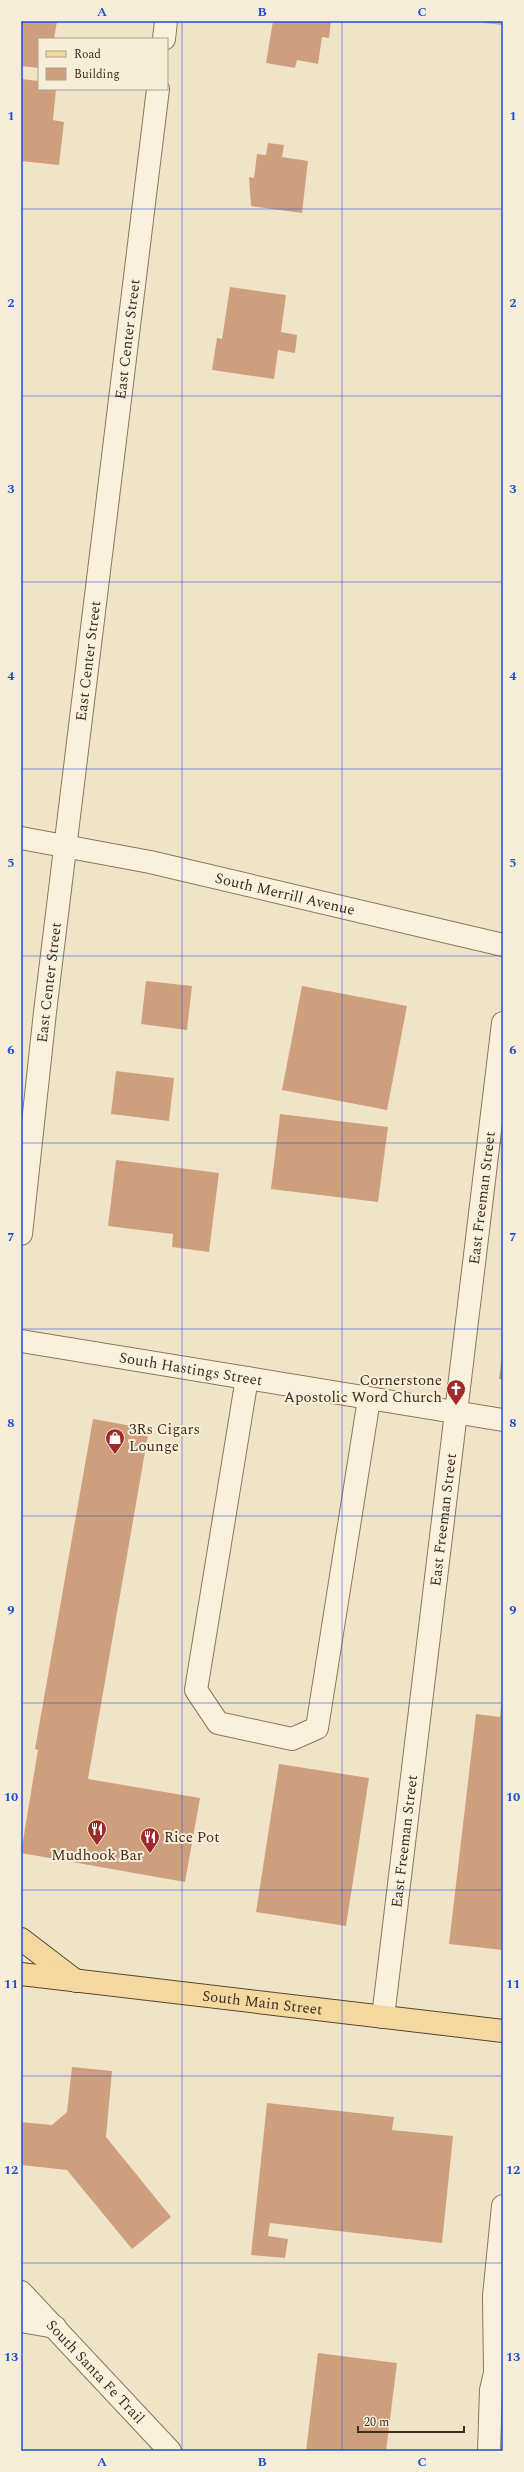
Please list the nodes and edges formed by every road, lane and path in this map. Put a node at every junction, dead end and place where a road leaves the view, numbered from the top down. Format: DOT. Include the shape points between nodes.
graph roads {
  1 [pos="166,21"];
  2 [pos="164,38"];
  3 [pos="158,90"];
  4 [pos="21,838"];
  5 [pos="66,847"];
  6 [pos="503,945"];
  7 [pos="503,1023"];
  8 [pos="21,1234"];
  9 [pos="21,1341"];
  10 [pos="247,1378"];
  11 [pos="370,1399"];
  12 [pos="456,1414"];
  13 [pos="503,1420"];
  14 [pos="21,1939"];
  15 [pos="21,1974"];
  16 [pos="77,1981"];
  17 [pos="383,2017"];
  18 [pos="503,2031"];
  19 [pos="503,2206"];
  20 [pos="21,2292"];
  21 [pos="21,2321"];
  22 [pos="54,2327"];
  23 [pos="499,2374"];
  24 [pos="170,2451"];
  25 [pos="489,2451"];
  1 -- 2 [label="street"];
  3 -- 5 [label="street, East Center Street"];
  4 -- 5 [label="street, South Merrill Avenue"];
  5 -- 6 [label="street, South Merrill Avenue" via="150,862"];
  5 -- 8 [label="street, East Center Street"];
  7 -- 12 [label="street, East Freeman Street"];
  9 -- 10 [label="street, South Hastings Street"];
  10 -- 11 [label="street, South Hastings Street"];
  10 -- 11 [label="street" via="196,1690 218,1723 292,1738 317,1728"];
  11 -- 12 [label="street, South Hastings Street"];
  12 -- 13 [label="street, South Hastings Street"];
  12 -- 17 [label="street, East Freeman Street"];
  14 -- 16 [label="main road"];
  15 -- 16 [label="main road, South Main Street"];
  16 -- 17 [label="main road, South Main Street"];
  17 -- 18 [label="main road, South Main Street"];
  19 -- 23 [label="street" via="494,2296"];
  20 -- 22 [label="street, South Santa Fe Trail"];
  21 -- 22 [label="street"];
  22 -- 24 [label="street, South Santa Fe Trail"];
  23 -- 25 [label="street" via="491,2390"];
}
